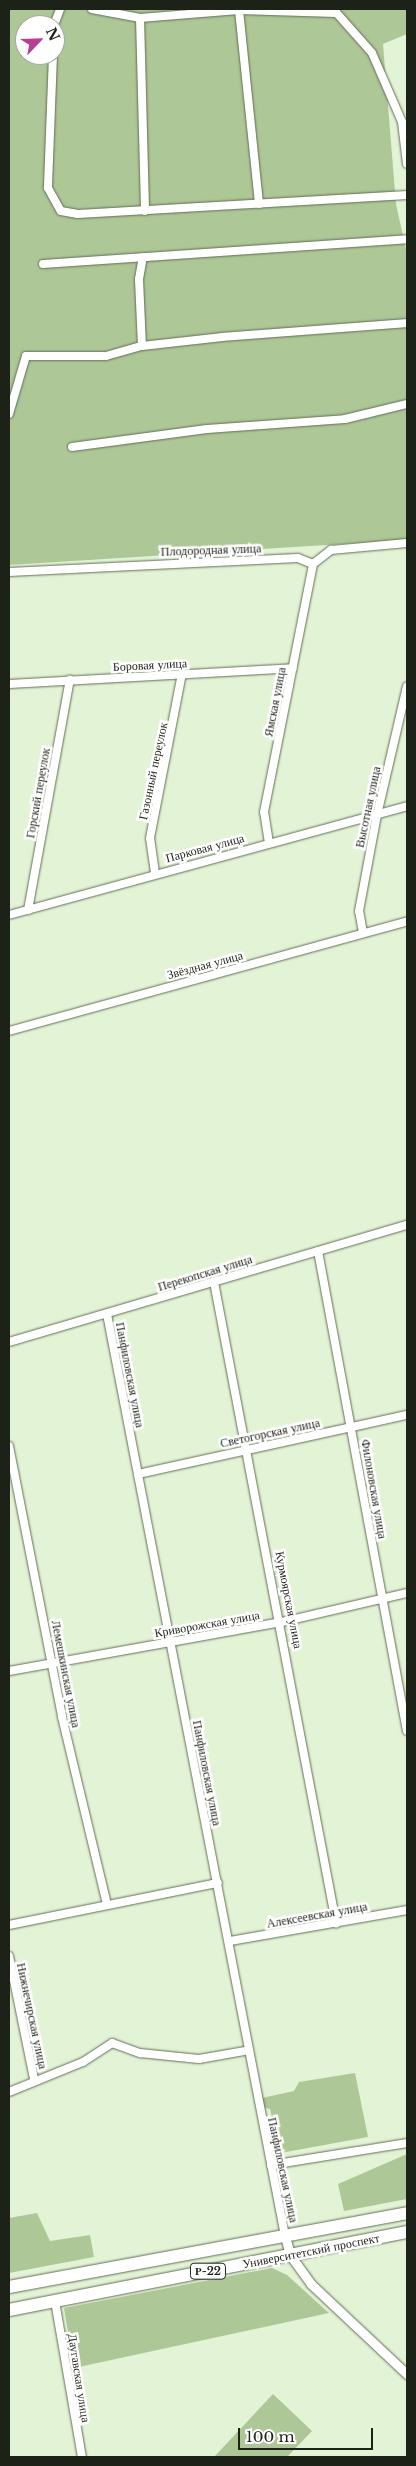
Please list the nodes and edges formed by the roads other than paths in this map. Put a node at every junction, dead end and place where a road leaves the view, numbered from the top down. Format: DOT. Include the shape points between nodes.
graph roads {
  1 [pos="92,9"];
  2 [pos="239,10"];
  3 [pos="335,11"];
  4 [pos="140,18"];
  5 [pos="53,65"];
  6 [pos="407,164"];
  7 [pos="407,195"];
  8 [pos="259,204"];
  9 [pos="145,211"];
  10 [pos="407,239"];
  11 [pos="143,257"];
  12 [pos="43,264"];
  13 [pos="407,323"];
  14 [pos="142,346"];
  15 [pos="407,404"];
  16 [pos="9,414"];
  17 [pos="72,447"];
  18 [pos="407,543"];
  19 [pos="313,564"];
  20 [pos="9,572"];
  21 [pos="293,668"];
  22 [pos="182,674"];
  23 [pos="70,680"];
  24 [pos="9,684"];
  25 [pos="407,686"];
  26 [pos="407,806"];
  27 [pos="376,815"];
  28 [pos="269,843"];
  29 [pos="155,873"];
  30 [pos="28,910"];
  31 [pos="9,915"];
  32 [pos="407,921"];
  33 [pos="363,933"];
  34 [pos="9,1030"];
  35 [pos="407,1225"];
  36 [pos="318,1251"];
  37 [pos="214,1282"];
  38 [pos="106,1314"];
  39 [pos="9,1342"];
  40 [pos="407,1414"];
  41 [pos="352,1427"];
  42 [pos="9,1446"];
  43 [pos="248,1448"];
  44 [pos="138,1474"];
  45 [pos="407,1593"];
  46 [pos="383,1597"];
  47 [pos="282,1622"];
  48 [pos="170,1642"];
  49 [pos="54,1664"];
  50 [pos="9,1671"];
  51 [pos="407,1730"];
  52 [pos="218,1883"];
  53 [pos="107,1904"];
  54 [pos="407,1910"];
  55 [pos="336,1923"];
  56 [pos="9,1925"];
  57 [pos="230,1941"];
  58 [pos="9,1956"];
  59 [pos="12,1989"];
  60 [pos="245,2050"];
  61 [pos="34,2079"];
  62 [pos="9,2092"];
  63 [pos="407,2143"];
  64 [pos="271,2165"];
  65 [pos="407,2213"];
  66 [pos="407,2232"];
  67 [pos="284,2236"];
  68 [pos="290,2255"];
  69 [pos="9,2287"];
  70 [pos="55,2301"];
  71 [pos="9,2310"];
  72 [pos="407,2374"];
  73 [pos="82,2457"];
  1 -- 4 [label="street"];
  2 -- 3 [label="street"];
  2 -- 4 [label="street"];
  2 -- 8 [label="street"];
  3 -- 6 [label="street" via="372,53 402,122"];
  4 -- 9 [label="street"];
  5 -- 9 [label="street" via="48,188 56,205 78,214"];
  7 -- 8 [label="street"];
  8 -- 9 [label="street"];
  10 -- 11 [label="street"];
  11 -- 12 [label="street"];
  11 -- 14 [label="street" via="139,279"];
  13 -- 14 [label="street"];
  14 -- 16 [label="street" via="106,356 26,356"];
  15 -- 17 [label="street" via="346,419 225,428"];
  18 -- 19 [label="street" via="332,550"];
  19 -- 20 [label="street, Плодородная улица" via="298,558"];
  19 -- 21 [label="street, Ямская улица"];
  21 -- 22 [label="street, Боровая улица"];
  21 -- 28 [label="street, Ямская улица" via="264,812"];
  22 -- 23 [label="street, Боровая улица"];
  22 -- 29 [label="street, Газонный переулок" via="150,838"];
  23 -- 24 [label="street, Боровая улица"];
  23 -- 30 [label="street, Горский переулок"];
  25 -- 27 [label="street, Высотная улица"];
  26 -- 27 [label="street, Парковая улица"];
  27 -- 28 [label="street, Парковая улица"];
  27 -- 33 [label="street, Высотная улица" via="359,911"];
  28 -- 29 [label="street, Парковая улица"];
  29 -- 30 [label="street, Парковая улица"];
  30 -- 31 [label="street, Парковая улица"];
  32 -- 33 [label="street, Звёздная улица"];
  33 -- 34 [label="street, Звёздная улица"];
  35 -- 36 [label="street, Перекопская улица"];
  36 -- 37 [label="street, Перекопская улица"];
  36 -- 41 [label="street, Филоновская улица"];
  37 -- 38 [label="street, Перекопская улица"];
  37 -- 43 [label="street, Курмоярская улица"];
  38 -- 39 [label="street, Перекопская улица"];
  38 -- 44 [label="street, Панфиловская улица"];
  40 -- 41 [label="street, Светогорская улица"];
  41 -- 43 [label="street, Светогорская улица"];
  41 -- 46 [label="street, Филоновская улица"];
  42 -- 49 [label="street, Лемешкинская улица"];
  43 -- 44 [label="street, Светогорская улица"];
  43 -- 47 [label="street, Курмоярская улица"];
  44 -- 48 [label="street, Панфиловская улица"];
  45 -- 46 [label="street, Криворожская улица"];
  46 -- 47 [label="street, Криворожская улица"];
  46 -- 51 [label="street, Филоновская улица"];
  47 -- 48 [label="street, Криворожская улица"];
  47 -- 55 [label="street, Курмоярская улица"];
  48 -- 49 [label="street, Криворожская улица"];
  48 -- 52 [label="street, Панфиловская улица"];
  49 -- 50 [label="street, Криворожская улица"];
  49 -- 53 [label="street, Лемешкинская улица"];
  52 -- 53 [label="street"];
  52 -- 57 [label="street, Панфиловская улица"];
  53 -- 56 [label="street"];
  54 -- 55 [label="street, Алексеевская улица"];
  55 -- 57 [label="street, Алексеевская улица"];
  57 -- 60 [label="street, Панфиловская улица"];
  58 -- 59 [label="street, Нижнечирская улица"];
  59 -- 61 [label="street, Нижнечирская улица"];
  60 -- 61 [label="street" via="199,2059 140,2053 118,2042"];
  60 -- 64 [label="street, Панфиловская улица"];
  61 -- 62 [label="street"];
  63 -- 64 [label="street"];
  64 -- 67 [label="street, Панфиловская улица"];
  65 -- 67 [label="highway, Университетский проспект / Р-22"];
  66 -- 68 [label="highway, Университетский проспект / Р-22"];
  67 -- 68 [label="street"];
  67 -- 69 [label="highway, Университетский проспект / Р-22"];
  68 -- 70 [label="highway, Университетский проспект / Р-22"];
  68 -- 72 [label="street" via="311,2284"];
  70 -- 71 [label="highway, Университетский проспект / Р-22"];
  70 -- 73 [label="street, Даугавская улица"];
}
